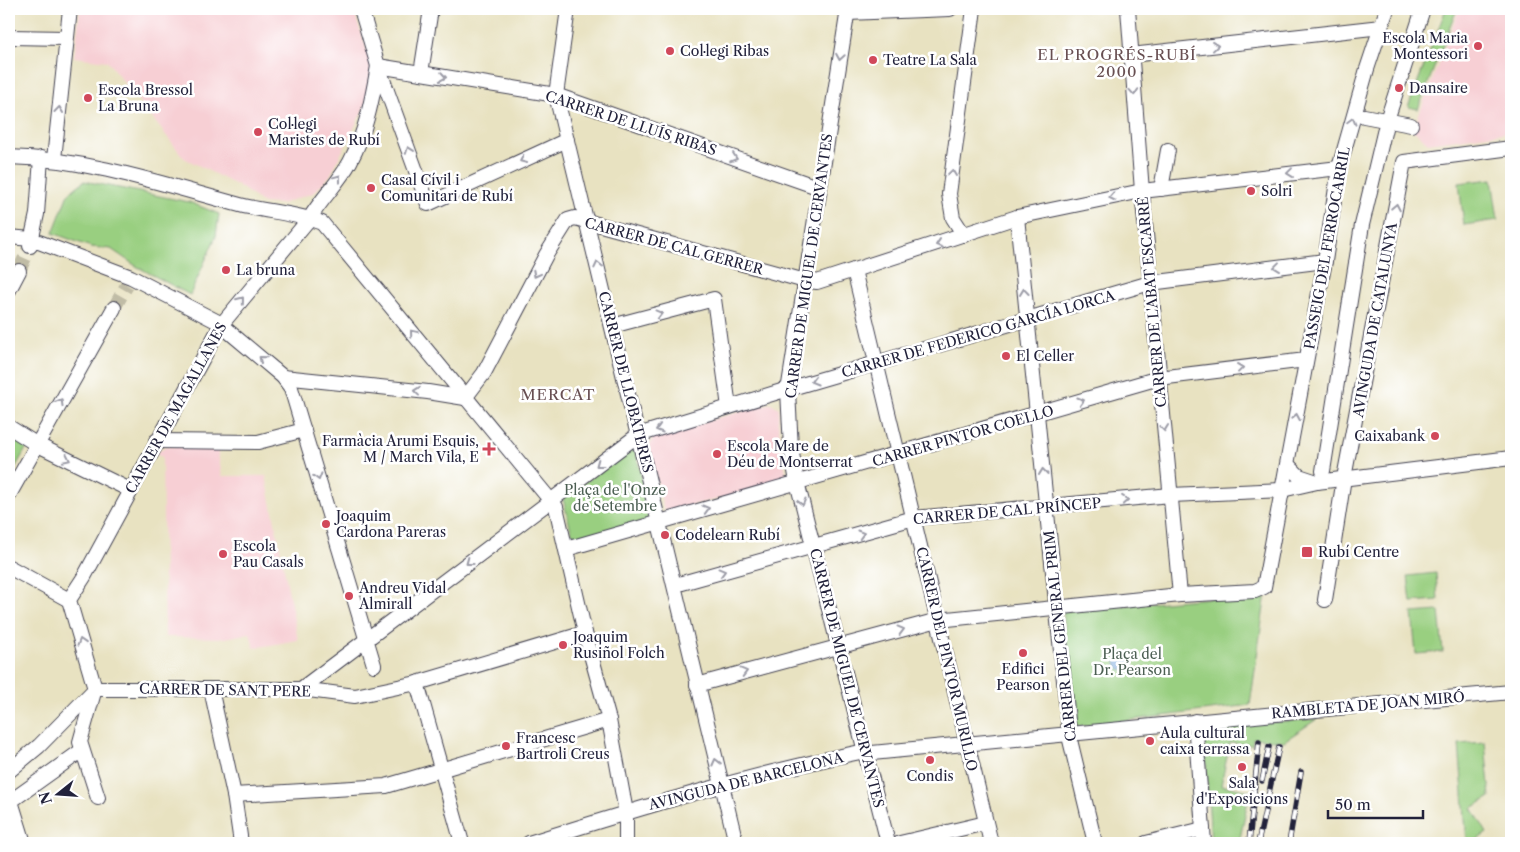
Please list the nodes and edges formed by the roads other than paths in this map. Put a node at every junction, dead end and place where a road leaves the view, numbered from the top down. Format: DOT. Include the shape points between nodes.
graph roads {
  1 [pos="70,9"];
  2 [pos="361,9"];
  3 [pos="431,9"];
  4 [pos="568,9"];
  5 [pos="950,9"];
  6 [pos="974,9"];
  7 [pos="1128,9"];
  8 [pos="1387,9"];
  9 [pos="1423,9"];
  10 [pos="847,11"];
  11 [pos="1381,27"];
  12 [pos="9,37"];
  13 [pos="66,38"];
  14 [pos="1131,55"];
  15 [pos="378,66"];
  16 [pos="421,73"];
  17 [pos="556,95"];
  18 [pos="1364,116"];
  19 [pos="1387,120"];
  20 [pos="1411,125"];
  21 [pos="567,140"];
  22 [pos="1511,148"];
  23 [pos="1168,150"];
  24 [pos="9,157"];
  25 [pos="47,158"];
  26 [pos="1339,168"];
  27 [pos="820,188"];
  28 [pos="1162,189"];
  29 [pos="1142,192"];
  30 [pos="1017,217"];
  31 [pos="310,218"];
  32 [pos="588,223"];
  33 [pos="964,236"];
  34 [pos="9,237"];
  35 [pos="31,243"];
  36 [pos="1325,261"];
  37 [pos="854,270"];
  38 [pos="20,271"];
  39 [pos="805,281"];
  40 [pos="1150,283"];
  41 [pos="9,290"];
  42 [pos="114,308"];
  43 [pos="1027,321"];
  44 [pos="221,324"];
  45 [pos="612,326"];
  46 [pos="1306,360"];
  47 [pos="876,364"];
  48 [pos="283,377"];
  49 [pos="1159,378"];
  50 [pos="788,389"];
  51 [pos="465,398"];
  52 [pos="729,407"];
  53 [pos="1037,415"];
  54 [pos="9,427"];
  55 [pos="304,430"];
  56 [pos="638,435"];
  57 [pos="156,441"];
  58 [pos="36,444"];
  59 [pos="898,455"];
  60 [pos="1511,458"];
  61 [pos="1288,465"];
  62 [pos="1320,476"];
  63 [pos="1344,478"];
  64 [pos="797,482"];
  65 [pos="130,490"];
  66 [pos="1282,490"];
  67 [pos="9,495"];
  68 [pos="1171,495"];
  69 [pos="550,500"];
  70 [pos="1046,507"];
  71 [pos="914,518"];
  72 [pos="660,523"];
  73 [pos="814,547"];
  74 [pos="566,549"];
  75 [pos="9,568"];
  76 [pos="675,585"];
  77 [pos="1180,595"];
  78 [pos="69,600"];
  79 [pos="1325,600"];
  80 [pos="1055,607"];
  81 [pos="938,620"];
  82 [pos="585,634"];
  83 [pos="368,640"];
  84 [pos="838,647"];
  85 [pos="374,665"];
  86 [pos="417,683"];
  87 [pos="697,685"];
  88 [pos="95,689"];
  89 [pos="211,689"];
  90 [pos="301,689"];
  91 [pos="1511,692"];
  92 [pos="609,720"];
  93 [pos="1195,722"];
  94 [pos="1070,733"];
  95 [pos="967,743"];
  96 [pos="81,752"];
  97 [pos="865,752"];
  98 [pos="9,770"];
  99 [pos="442,770"];
  100 [pos="722,786"];
  101 [pos="234,795"];
  102 [pos="98,798"];
  103 [pos="626,812"];
  104 [pos="986,823"];
  105 [pos="1203,829"];
  106 [pos="18,835"];
  107 [pos="241,843"];
  108 [pos="462,843"];
  109 [pos="530,843"];
  110 [pos="626,843"];
  111 [pos="736,843"];
  112 [pos="888,843"];
  113 [pos="900,843"];
  114 [pos="991,843"];
  115 [pos="1095,843"];
  116 [pos="1146,843"];
  117 [pos="1204,843"];
  1 -- 13 [label="street"];
  2 -- 15 [label="street"];
  3 -- 16 [label="street"];
  4 -- 17 [label="street"];
  5 -- 10 [label="street"];
  33 -- 6 [label="street, one-way" via="953,218 949,194"];
  7 -- 14 [label="street, CARRER DE L'ABAT ESCARRÉ"];
  8 -- 11 [label="street, PASSEIG DEL FERROCARRIL"];
  9 -- 19 [label="street"];
  10 -- 27 [label="street, CARRER DE MIGUEL DE CERVANTES, one-way"];
  14 -- 11 [label="street, one-way"];
  26 -- 11 [label="street, PASSEIG DEL FERROCARRIL, one-way"];
  12 -- 13 [label="street"];
  25 -- 13 [label="street, one-way"];
  14 -- 29 [label="street, CARRER DE L'ABAT ESCARRÉ, one-way"];
  15 -- 16 [label="street, CARRER DE LLUÍS RIBAS"];
  21 -- 15 [label="street, one-way" via="428,204"];
  31 -- 15 [label="street, CARRER DE MAGALLANES, one-way" via="349,164 361,138"];
  16 -- 17 [label="street, CARRER DE LLUÍS RIBAS, one-way"];
  17 -- 21 [label="street, CARRER DE LLOBATERES"];
  17 -- 27 [label="street, CARRER DE LLUÍS RIBAS, one-way"];
  18 -- 19 [label="street"];
  19 -- 20 [label="street"];
  19 -- 62 [label="street" via="1362,225"];
  21 -- 32 [label="street, CARRER DE LLOBATERES"];
  63 -- 22 [label="street, AVINGUDA DE CATALUNYA, one-way" via="1404,162"];
  23 -- 28 [label="street"];
  24 -- 25 [label="street"];
  25 -- 31 [label="street" via="156,180 243,206"];
  25 -- 35 [label="street"];
  26 -- 28 [label="street, one-way"];
  26 -- 36 [label="street, PASSEIG DEL FERROCARRIL"];
  27 -- 39 [label="street, CARRER DE MIGUEL DE CERVANTES"];
  28 -- 29 [label="street"];
  29 -- 30 [label="street, one-way"];
  29 -- 40 [label="street, CARRER DE L'ABAT ESCARRÉ"];
  30 -- 33 [label="street"];
  43 -- 30 [label="street, CARRER DEL GENERAL PRIM, one-way"];
  44 -- 31 [label="street, CARRER DE MAGALLANES, one-way"];
  51 -- 31 [label="street, one-way" via="322,223"];
  32 -- 39 [label="street, CARRER DE CAL GERRER"];
  45 -- 32 [label="street, CARRER DE LLOBATERES, one-way"];
  32 -- 51 [label="street, CARRER DE CAL GERRER, one-way" via="575,218 568,220 484,373"];
  33 -- 37 [label="street, one-way"];
  34 -- 35 [label="street"];
  35 -- 44 [label="street" via="129,281"];
  36 -- 40 [label="street, CARRER DE FEDERICO GARCÍA LORCA, one-way"];
  36 -- 46 [label="street, PASSEIG DEL FERROCARRIL"];
  37 -- 39 [label="street" via="817,282"];
  37 -- 47 [label="street, CARRER DEL PINTOR MURILLO"];
  38 -- 41 [label="street"];
  39 -- 50 [label="street, CARRER DE MIGUEL DE CERVANTES"];
  40 -- 43 [label="street, CARRER DE FEDERICO GARCÍA LORCA"];
  40 -- 49 [label="street, CARRER DE L'ABAT ESCARRÉ"];
  58 -- 42 [label="street, one-way"];
  43 -- 47 [label="street, CARRER DE FEDERICO GARCÍA LORCA"];
  43 -- 53 [label="street, CARRER DEL GENERAL PRIM"];
  48 -- 44 [label="street, one-way"];
  44 -- 57 [label="street, CARRER DE MAGALLANES"];
  45 -- 52 [label="street, one-way" via="714,299"];
  45 -- 56 [label="street, CARRER DE LLOBATERES"];
  49 -- 46 [label="street, CARRER PINTOR COELLO, one-way"];
  61 -- 46 [label="street, PASSEIG DEL FERROCARRIL, one-way"];
  47 -- 50 [label="street, CARRER DE FEDERICO GARCÍA LORCA, one-way"];
  47 -- 59 [label="street, CARRER DEL PINTOR MURILLO"];
  51 -- 48 [label="street, one-way"];
  48 -- 55 [label="street" via="291,388"];
  53 -- 49 [label="street, CARRER PINTOR COELLO, one-way"];
  49 -- 68 [label="street, CARRER DE L'ABAT ESCARRÉ, one-way"];
  50 -- 52 [label="street, CARRER DE FEDERICO GARCÍA LORCA"];
  50 -- 64 [label="street, CARRER DE MIGUEL DE CERVANTES" via="791,448"];
  51 -- 69 [label="street"];
  52 -- 56 [label="street, CARRER DE FEDERICO GARCÍA LORCA, one-way"];
  53 -- 59 [label="street, CARRER PINTOR COELLO"];
  70 -- 53 [label="street, CARRER DEL GENERAL PRIM, one-way"];
  54 -- 58 [label="street"];
  55 -- 57 [label="street" via="258,442"];
  55 -- 83 [label="street, one-way"];
  56 -- 69 [label="street, CARRER DE FEDERICO GARCÍA LORCA, one-way"];
  56 -- 72 [label="street, CARRER DE LLOBATERES"];
  57 -- 65 [label="street, CARRER DE MAGALLANES"];
  58 -- 65 [label="street, one-way"];
  58 -- 67 [label="street"];
  59 -- 64 [label="street, CARRER PINTOR COELLO"];
  59 -- 71 [label="street, CARRER DEL PINTOR MURILLO"];
  60 -- 63 [label="street, CARRER DE CAL PRÍNCEP"];
  61 -- 62 [label="street" via="1299,476"];
  61 -- 66 [label="street, PASSEIG DEL FERROCARRIL"];
  62 -- 63 [label="street, CARRER DE CAL PRÍNCEP"];
  62 -- 66 [label="street, CARRER DE CAL PRÍNCEP"];
  63 -- 79 [label="street, AVINGUDA DE CATALUNYA"];
  72 -- 64 [label="street, CARRER PINTOR COELLO, one-way"];
  64 -- 73 [label="street, CARRER DE MIGUEL DE CERVANTES, one-way"];
  65 -- 78 [label="street, CARRER DE MAGALLANES"];
  66 -- 68 [label="street, CARRER DE CAL PRÍNCEP"];
  66 -- 77 [label="street, PASSEIG DEL FERROCARRIL" via="1264,586 1255,591"];
  70 -- 68 [label="street, CARRER DE CAL PRÍNCEP, one-way"];
  68 -- 77 [label="street, CARRER DE L'ABAT ESCARRÉ"];
  69 -- 74 [label="street" via="556,507"];
  69 -- 83 [label="street, CARRER DE FEDERICO GARCÍA LORCA, one-way"];
  70 -- 71 [label="street, CARRER DE CAL PRÍNCEP"];
  70 -- 80 [label="street, CARRER DEL GENERAL PRIM"];
  73 -- 71 [label="street, CARRER DE CAL PRÍNCEP, one-way"];
  71 -- 81 [label="street, CARRER DEL PINTOR MURILLO"];
  72 -- 74 [label="street, CARRER PINTOR COELLO"];
  72 -- 76 [label="street, CARRER DE LLOBATERES"];
  76 -- 73 [label="street, CARRER DE CAL PRÍNCEP, one-way"];
  73 -- 84 [label="street, CARRER DE MIGUEL DE CERVANTES"];
  74 -- 82 [label="street"];
  75 -- 78 [label="street"];
  76 -- 87 [label="street, CARRER DE LLOBATERES"];
  77 -- 80 [label="street"];
  88 -- 78 [label="street, one-way"];
  80 -- 81 [label="street"];
  80 -- 94 [label="street, CARRER DEL GENERAL PRIM"];
  84 -- 81 [label="street, one-way"];
  81 -- 95 [label="street, CARRER DEL PINTOR MURILLO"];
  82 -- 86 [label="street, CARRER DE SANT PERE"];
  82 -- 92 [label="street"];
  83 -- 85 [label="street"];
  83 -- 90 [label="street, CARRER DE FEDERICO GARCÍA LORCA"];
  87 -- 84 [label="street, one-way"];
  84 -- 97 [label="street, CARRER DE MIGUEL DE CERVANTES"];
  86 -- 90 [label="street, CARRER DE SANT PERE" via="355,696"];
  86 -- 99 [label="street"];
  100 -- 87 [label="street, CARRER DE LLOBATERES, one-way"];
  88 -- 89 [label="street, CARRER DE SANT PERE"];
  88 -- 96 [label="street" via="80,742"];
  88 -- 98 [label="street" via="39,746"];
  89 -- 90 [label="street, CARRER DE SANT PERE"];
  89 -- 101 [label="street"];
  91 -- 93 [label="street, RAMBLETA DE JOAN MIRÓ, bridge"];
  92 -- 99 [label="street"];
  92 -- 103 [label="street"];
  93 -- 94 [label="street, AVINGUDA DE BARCELONA"];
  93 -- 105 [label="street"];
  94 -- 95 [label="street, AVINGUDA DE BARCELONA"];
  94 -- 115 [label="street, CARRER DEL GENERAL PRIM"];
  95 -- 97 [label="street, AVINGUDA DE BARCELONA"];
  95 -- 104 [label="street, CARRER DEL PINTOR MURILLO"];
  96 -- 102 [label="street"];
  96 -- 106 [label="street" via="11,801"];
  97 -- 100 [label="street, AVINGUDA DE BARCELONA" via="808,762"];
  97 -- 112 [label="street, CARRER DE MIGUEL DE CERVANTES"];
  99 -- 101 [label="street" via="386,786"];
  99 -- 108 [label="street"];
  100 -- 103 [label="street, AVINGUDA DE BARCELONA"];
  100 -- 111 [label="street, CARRER DE LLOBATERES"];
  101 -- 107 [label="street"];
  103 -- 109 [label="street, AVINGUDA DE BARCELONA"];
  103 -- 110 [label="street"];
  104 -- 113 [label="street"];
  104 -- 114 [label="street, CARRER DEL PINTOR MURILLO"];
  105 -- 116 [label="street"];
  105 -- 117 [label="street"];
}
